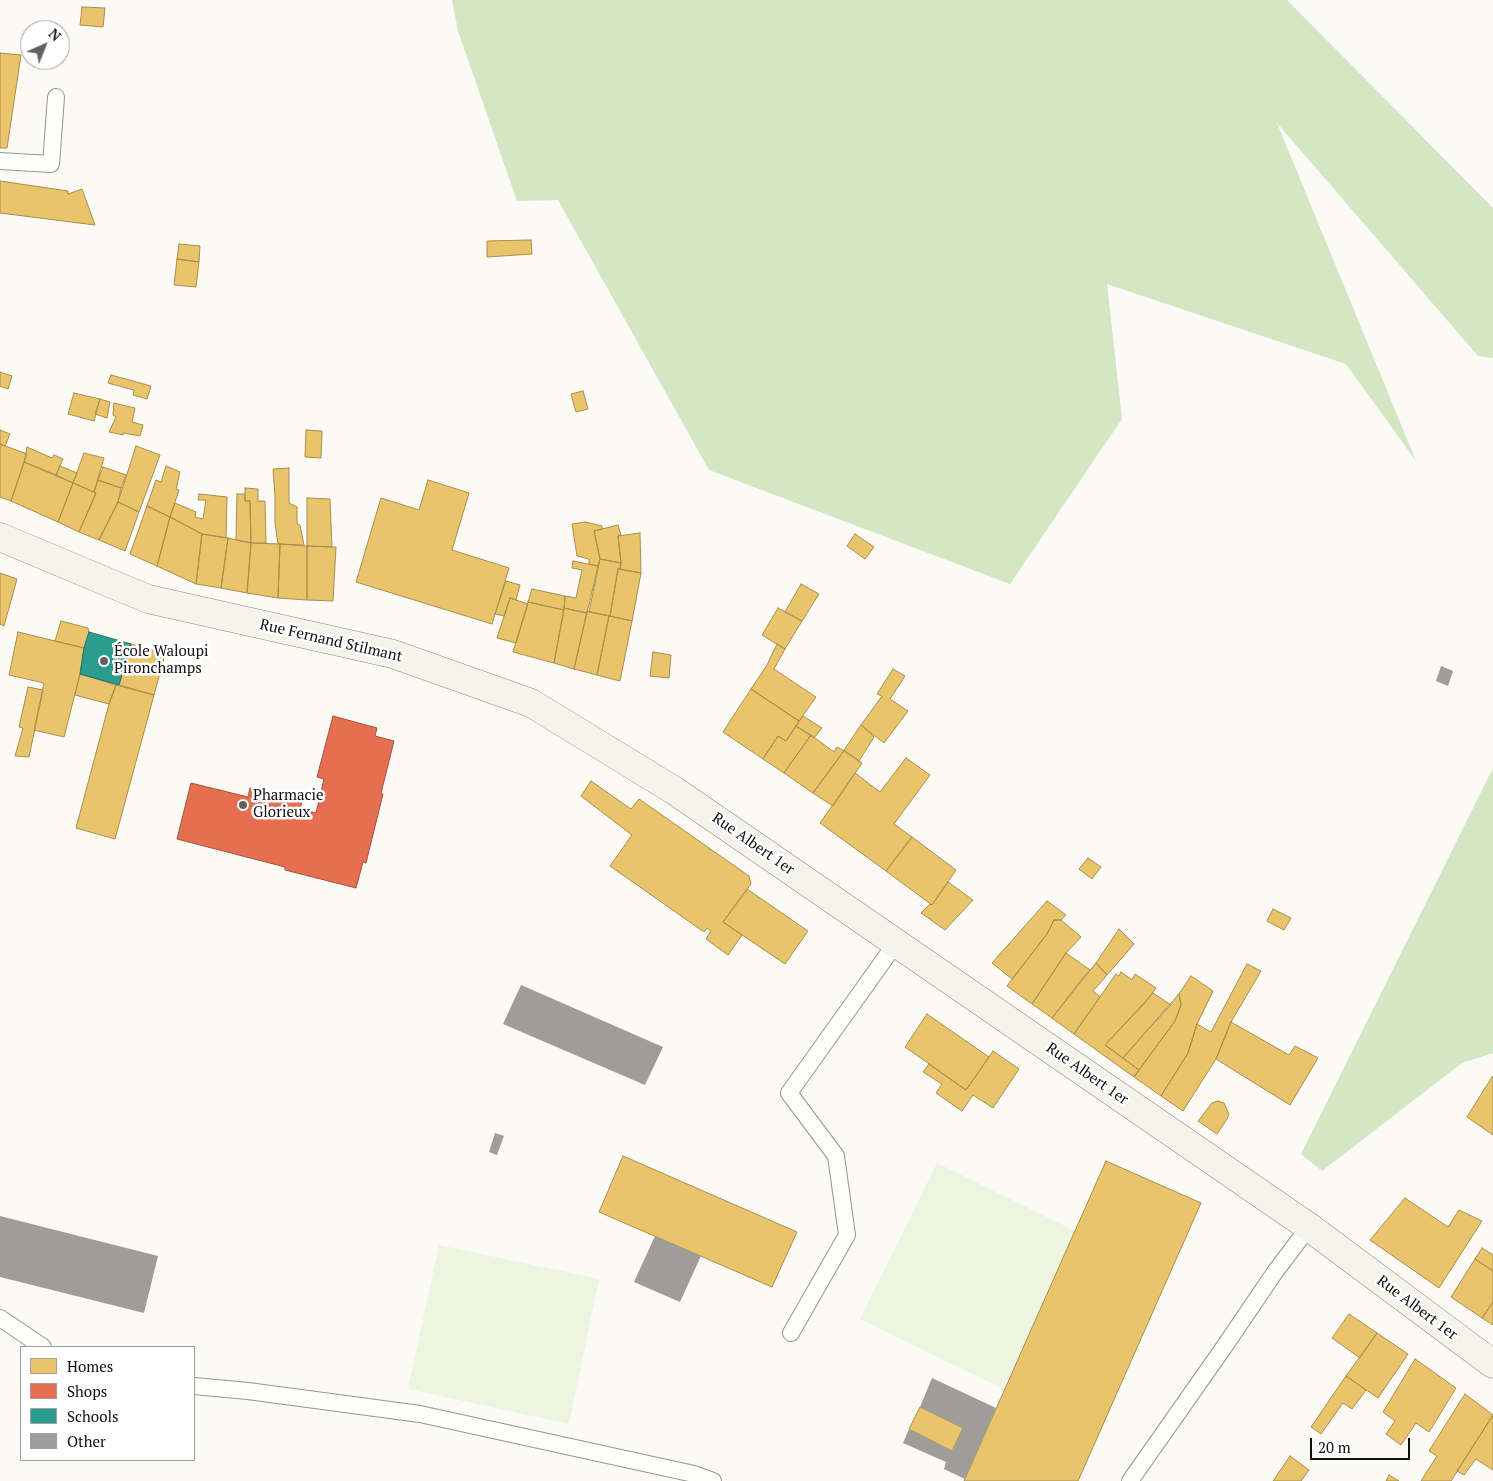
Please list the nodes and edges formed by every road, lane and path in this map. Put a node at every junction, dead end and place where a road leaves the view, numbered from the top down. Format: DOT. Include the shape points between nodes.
graph roads {
  1 [pos="56,97"];
  2 [pos="0,161"];
  3 [pos="0,537"];
  4 [pos="675,791"];
  5 [pos="896,943"];
  6 [pos="1309,1227"];
  7 [pos="0,1318"];
  8 [pos="791,1334"];
  9 [pos="42,1346"];
  10 [pos="1493,1364"];
  11 [pos="195,1386"];
  12 [pos="713,1481"];
  13 [pos="1130,1481"];
  1 -- 2 [label="lane" via="51,164"];
  3 -- 4 [label="main road, Rue Fernand Stilmant" via="148,599 392,654 532,703"];
  4 -- 5 [label="main road, Rue Albert 1er"];
  5 -- 6 [label="main road, Rue Albert 1er"];
  5 -- 8 [label="lane" via="788,1093 836,1156 846,1235"];
  6 -- 10 [label="main road, Rue Albert 1er"];
  6 -- 13 [label="lane"];
  7 -- 9 [label="lane"];
  11 -- 12 [label="lane" via="420,1414 694,1474"];
}
